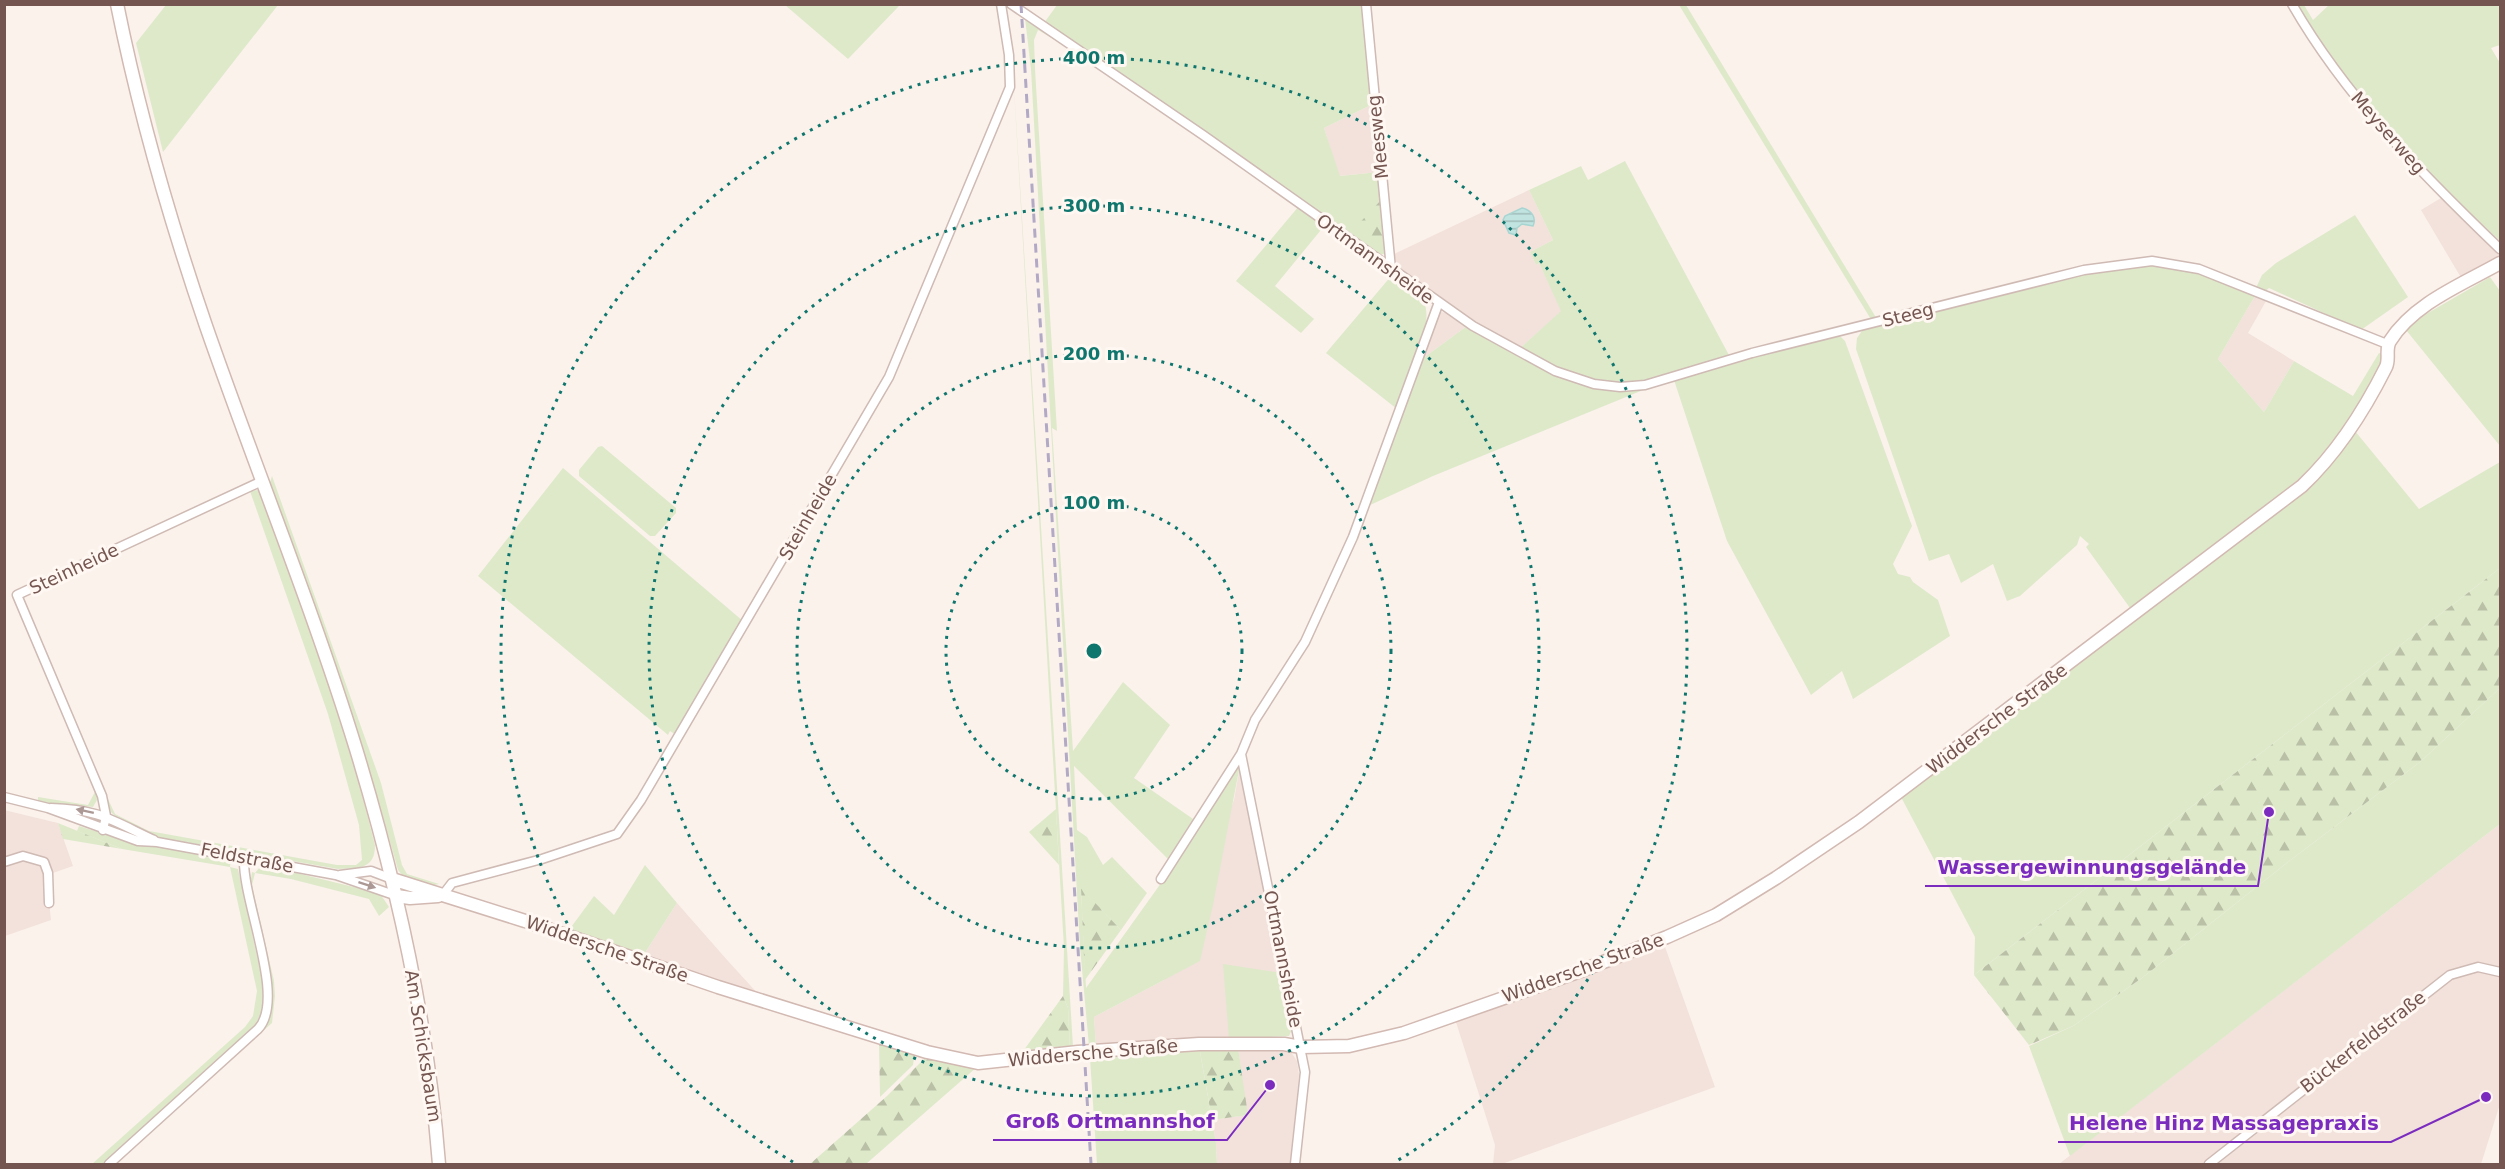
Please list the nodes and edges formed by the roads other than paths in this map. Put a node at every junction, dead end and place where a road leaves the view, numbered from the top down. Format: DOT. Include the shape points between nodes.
graph roads {
  1 [pos="117,4"];
  2 [pos="1001,4"];
  3 [pos="1011,4"];
  4 [pos="1366,4"];
  5 [pos="2292,4"];
  6 [pos="2500,249"];
  7 [pos="2500,263"];
  8 [pos="1391,269"];
  9 [pos="1439,302"];
  10 [pos="2387,344"];
  11 [pos="262,481"];
  12 [pos="1241,754"];
  13 [pos="4,797"];
  14 [pos="48,808"];
  15 [pos="106,816"];
  16 [pos="103,830"];
  17 [pos="157,842"];
  18 [pos="244,858"];
  19 [pos="4,862"];
  20 [pos="336,875"];
  21 [pos="392,879"];
  22 [pos="1161,879"];
  23 [pos="397,896"];
  24 [pos="442,896"];
  25 [pos="49,903"];
  26 [pos="2500,972"];
  27 [pos="1301,1047"];
  28 [pos="109,1164"];
  29 [pos="439,1164"];
  30 [pos="1295,1164"];
  31 [pos="2209,1164"];
  1 -- 11 [label="street, Am Schicksbaum" via="143,118 173,222"];
  2 -- 24 [label="street, Steinheide" via="1010,87 889,377 641,800 617,834 452,883"];
  3 -- 8 [label="street, Ortmannsheide"];
  4 -- 8 [label="street, Meesweg"];
  5 -- 6 [label="street, Meyserweg" via="2350,90 2423,175"];
  7 -- 10 [label="street" via="2436,298 2401,326"];
  8 -- 9 [label="street, Ortmannsheide"];
  9 -- 10 [label="street, Steeg" via="1473,326 1555,371 1594,384 1620,387 1645,385 1752,353 2084,270 2152,261 2199,269"];
  9 -- 12 [label="street, Ortmannsheide" via="1353,537 1305,642 1255,720"];
  10 -- 27 [label="street, Widdersche Straße" via="2388,364 2358,419 2328,461 2302,486 1859,822 1776,878 1716,915 1667,937 1404,1033 1349,1046"];
  11 -- 15 [label="street, Steinheide" via="17,595 102,796"];
  11 -- 21 [label="street, Am Schicksbaum" via="330,668"];
  12 -- 22 [label="street, Ortmannsheide"];
  12 -- 27 [label="street, Ortmannsheide"];
  13 -- 14 [label="street, Feldstraße"];
  15 -- 14 [label="street, Feldstraße, one-way" via="83,809"];
  14 -- 16 [label="street, Feldstraße"];
  15 -- 16 [label="street, Steinheide"];
  15 -- 17 [label="street, Feldstraße"];
  16 -- 17 [label="street, Feldstraße" via="138,841"];
  17 -- 18 [label="street, Feldstraße"];
  18 -- 20 [label="street, Feldstraße"];
  18 -- 28 [label="street" via="246,887 268,987 265,1019"];
  19 -- 25 [label="street" via="23,856 44,862"];
  20 -- 21 [label="street, Feldstraße" via="372,872"];
  20 -- 23 [label="street, Feldstraße, one-way"];
  21 -- 23 [label="street, Am Schicksbaum"];
  21 -- 24 [label="street, Widdersche Straße"];
  23 -- 24 [label="street"];
  23 -- 29 [label="street, Am Schicksbaum" via="432,1085"];
  24 -- 27 [label="street, Widdersche Straße" via="718,987 927,1052 975,1062 1198,1044"];
  26 -- 31 [label="street, Bückerfeldstraße" via="2478,967 2450,975"];
  27 -- 30 [label="street, Ortmannsheide" via="1305,1072"];
}
